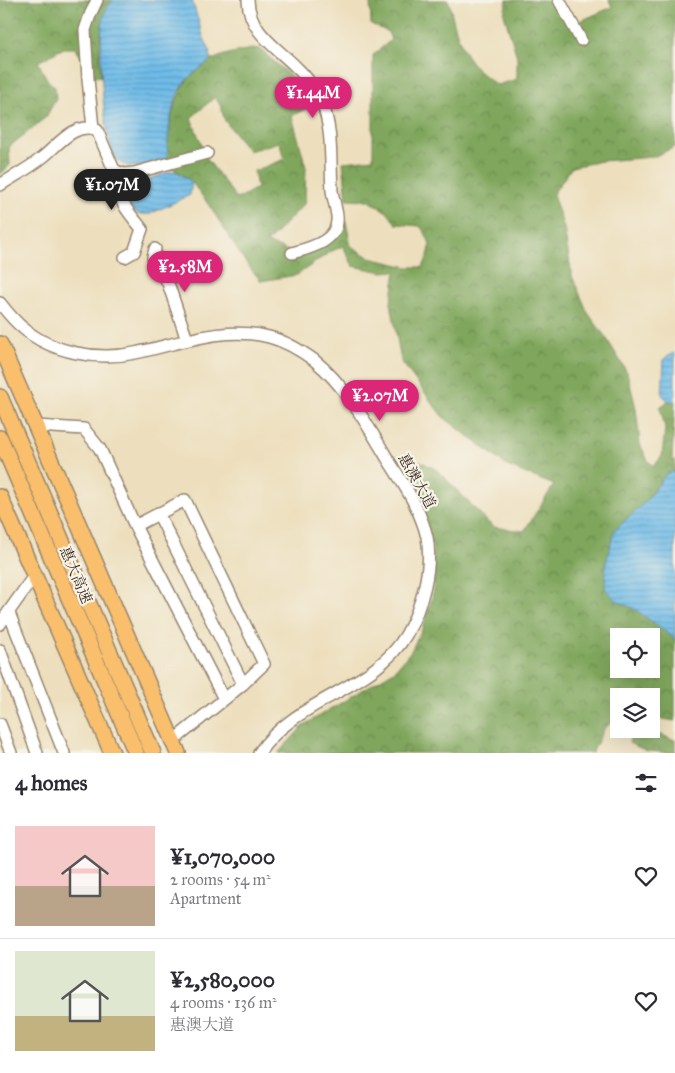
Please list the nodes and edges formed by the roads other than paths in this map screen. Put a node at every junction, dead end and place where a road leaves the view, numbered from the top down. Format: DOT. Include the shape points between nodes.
graph roads {
  1 [pos="97,0"];
  2 [pos="248,0"];
  3 [pos="559,0"];
  4 [pos="581,40"];
  5 [pos="93,128"];
  6 [pos="207,153"];
  7 [pos="124,174"];
  8 [pos="0,185"];
  9 [pos="155,249"];
  10 [pos="292,252"];
  11 [pos="125,257"];
  12 [pos="0,303"];
  13 [pos="187,340"];
  14 [pos="0,344"];
  15 [pos="0,397"];
  16 [pos="36,426"];
  17 [pos="0,438"];
  18 [pos="0,497"];
  19 [pos="158,514"];
  20 [pos="135,526"];
  21 [pos="34,576"];
  22 [pos="9,613"];
  23 [pos="0,624"];
  24 [pos="0,650"];
  25 [pos="244,684"];
  26 [pos="224,699"];
  27 [pos="0,724"];
  28 [pos="176,747"];
  29 [pos="11,753"];
  30 [pos="37,753"];
  31 [pos="64,753"];
  32 [pos="112,753"];
  33 [pos="136,753"];
  34 [pos="153,753"];
  35 [pos="259,753"];
  1 -- 5 [label="street" via="85,30"];
  2 -- 10 [label="street" via="255,26 299,70 321,102 326,117 338,218 336,227 331,236 320,244"];
  3 -- 4 [label="street"];
  5 -- 7 [label="street" via="97,130 114,170"];
  5 -- 8 [label="street" via="74,131 64,137 43,158"];
  6 -- 7 [label="street"];
  7 -- 11 [label="street" via="120,186 121,200 142,228 134,252"];
  9 -- 13 [label="street" via="153,257 168,283"];
  12 -- 13 [label="street, 惠澳大道" via="23,328 40,340 74,352 133,354"];
  13 -- 35 [label="street, 惠澳大道" via="222,334 254,334 285,343 315,361 341,388 377,441 410,494 427,540 427,569 422,597 397,650 376,668 294,717"];
  14 -- 16 [label="highway"];
  15 -- 34 [label="highway, 惠大高速"];
  16 -- 20 [label="street" via="84,428 100,448"];
  16 -- 28 [label="highway"];
  17 -- 33 [label="highway, 惠大高速"];
  18 -- 21 [label="highway"];
  19 -- 20 [label="street"];
  19 -- 25 [label="street"];
  19 -- 25 [label="street" via="185,500 264,664"];
  20 -- 26 [label="street"];
  21 -- 22 [label="street"];
  21 -- 32 [label="highway"];
  22 -- 23 [label="street"];
  22 -- 31 [label="street"];
  24 -- 30 [label="street"];
  25 -- 26 [label="street"];
  26 -- 28 [label="street"];
  27 -- 29 [label="street"];
}
